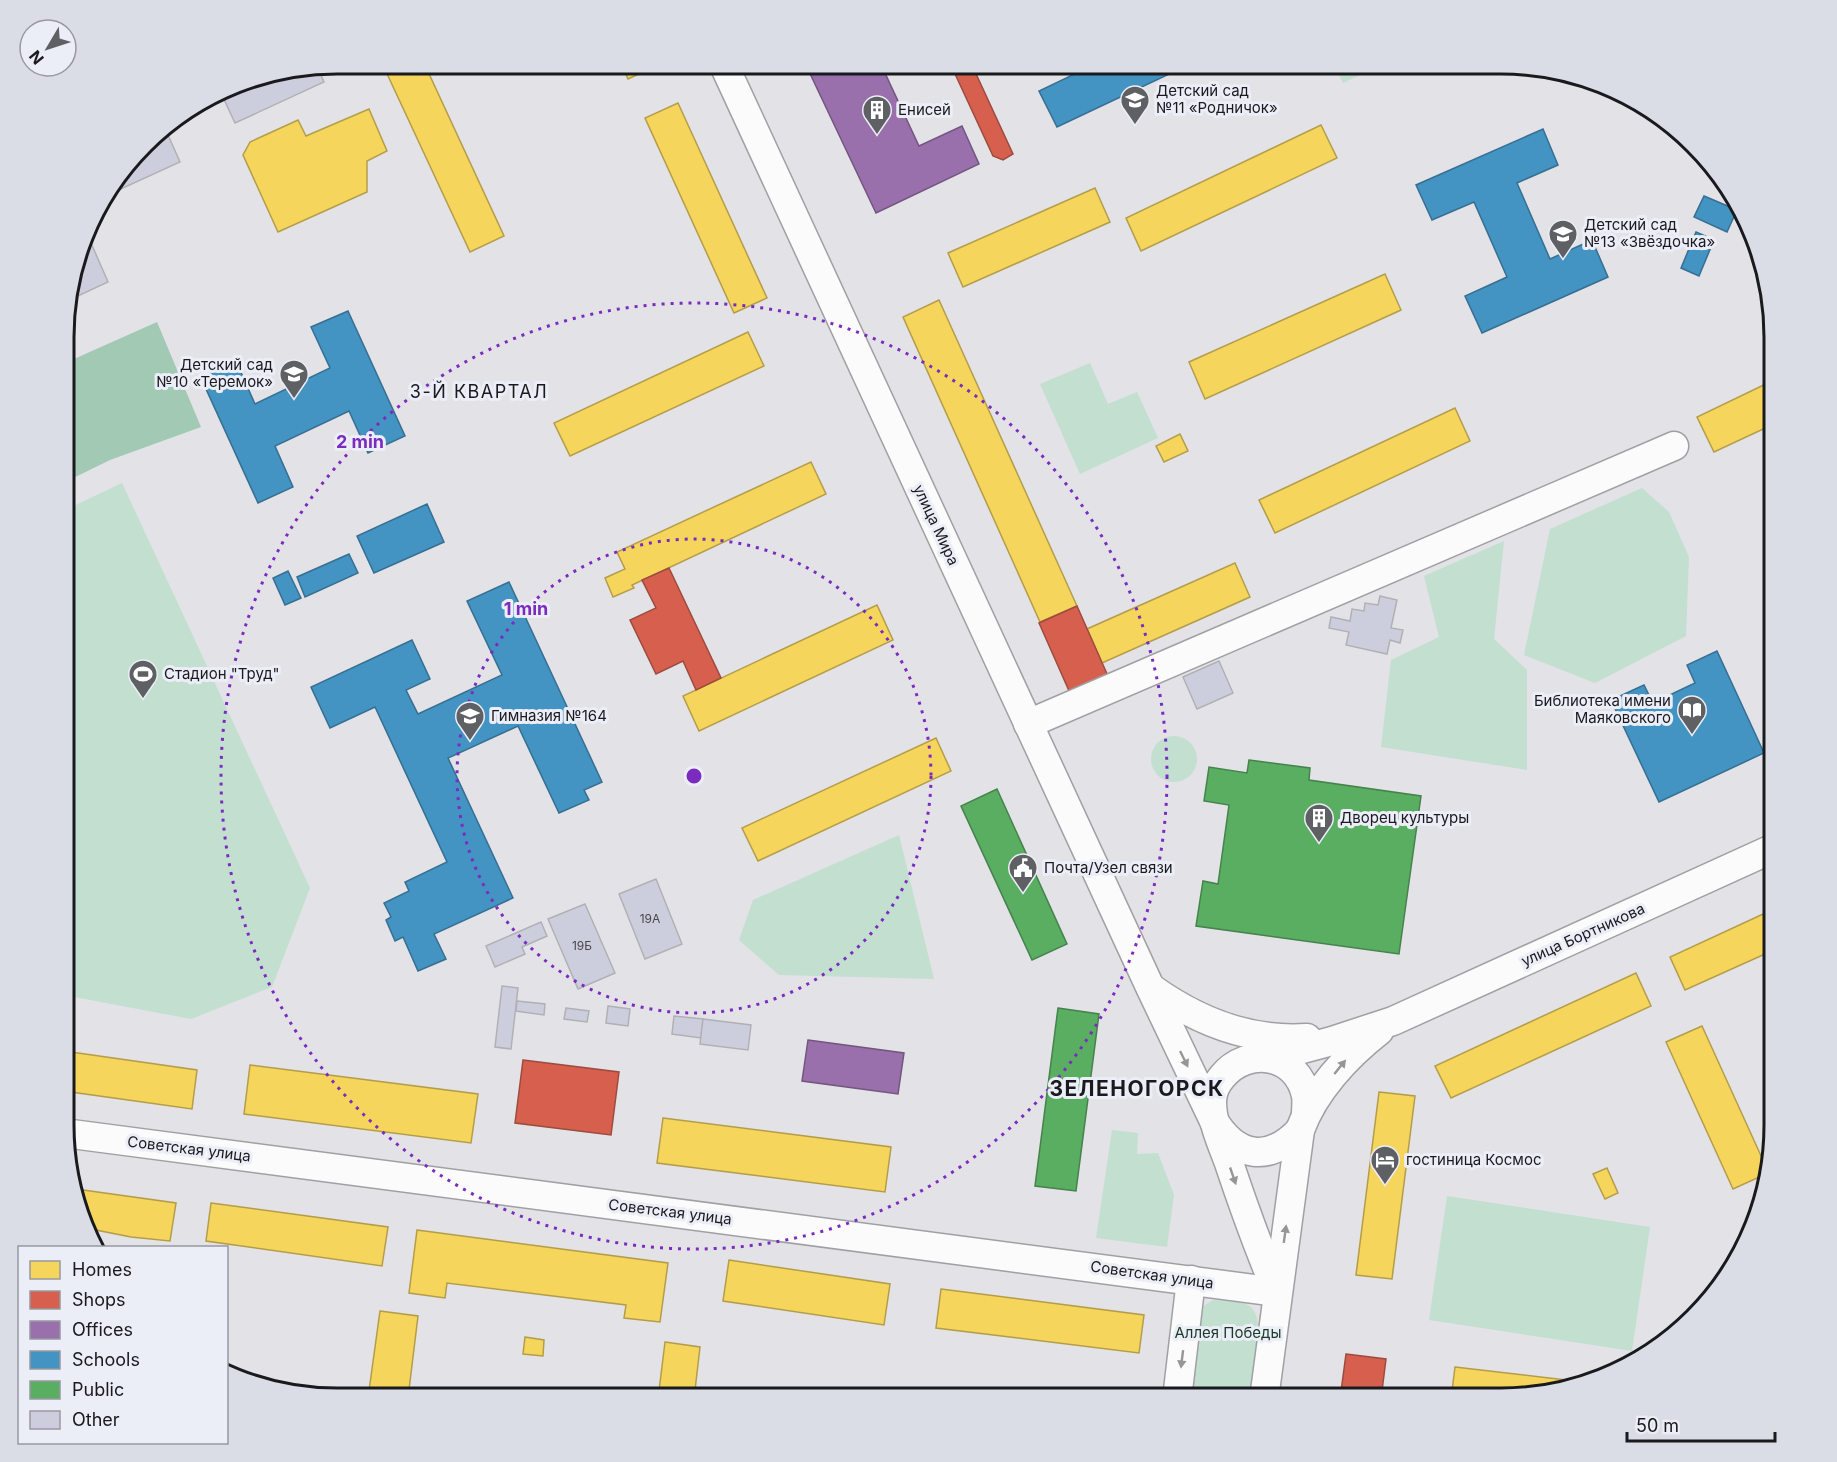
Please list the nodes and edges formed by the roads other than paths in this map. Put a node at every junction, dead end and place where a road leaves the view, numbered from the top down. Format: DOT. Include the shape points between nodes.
graph roads {
  1 [pos="728,73"];
  2 [pos="1674,446"];
  3 [pos="1028,724"];
  4 [pos="1764,853"];
  5 [pos="1150,987"];
  6 [pos="1393,1021"];
  7 [pos="1264,1057"];
  8 [pos="1214,1120"];
  9 [pos="1303,1122"];
  10 [pos="74,1134"];
  11 [pos="1252,1233"];
  12 [pos="1191,1280"];
  13 [pos="1226,1285"];
  14 [pos="1277,1292"];
  15 [pos="1178,1388"];
  16 [pos="1265,1388"];
  1 -- 3 [label="street, улица Мира"];
  2 -- 3 [label="street"];
  3 -- 5 [label="street, улица Мира"];
  4 -- 6 [label="street, улица Бортникова"];
  5 -- 6 [label="street" via="1204,1020 1266,1037 1331,1036"];
  5 -- 7 [label="street" via="1166,1005 1196,1027"];
  5 -- 8 [label="street, улица Мира, one-way"];
  6 -- 7 [label="street"];
  9 -- 6 [label="street, one-way" via="1342,1063"];
  7 -- 8 [label="street" via="1244,1059 1229,1067 1216,1084 1212,1100"];
  7 -- 9 [label="street" via="1284,1064 1296,1075 1306,1098"];
  8 -- 9 [label="street" via="1233,1144 1248,1151 1264,1152 1289,1142"];
  8 -- 11 [label="street, one-way"];
  14 -- 9 [label="street, one-way"];
  10 -- 12 [label="street, Советская улица"];
  11 -- 13 [label="street" via="1242,1271"];
  11 -- 14 [label="street"];
  12 -- 13 [label="street, Советская улица"];
  12 -- 15 [label="street, one-way"];
  13 -- 14 [label="street, Советская улица"];
  14 -- 16 [label="street"];
}
